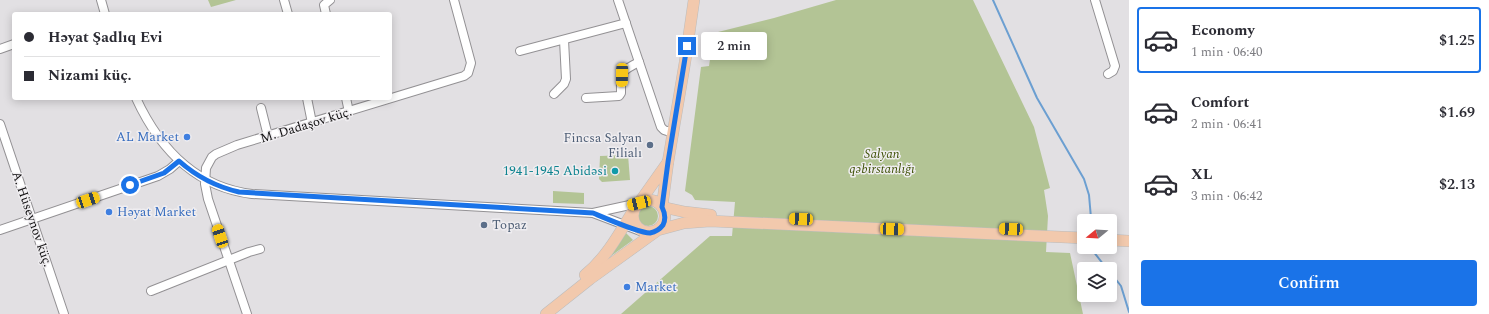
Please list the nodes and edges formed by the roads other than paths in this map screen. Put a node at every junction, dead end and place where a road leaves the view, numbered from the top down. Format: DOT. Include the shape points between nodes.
graph roads {
  1 [pos="101,0"];
  2 [pos="284,0"];
  3 [pos="330,0"];
  4 [pos="454,0"];
  5 [pos="618,0"];
  6 [pos="694,0"];
  7 [pos="1096,0"];
  8 [pos="104,12"];
  9 [pos="287,12"];
  10 [pos="326,12"];
  11 [pos="626,23"];
  12 [pos="564,40"];
  13 [pos="12,45"];
  14 [pos="0,49"];
  15 [pos="520,52"];
  16 [pos="639,62"];
  17 [pos="1108,74"];
  18 [pos="554,94"];
  19 [pos="586,98"];
  20 [pos="392,99"];
  21 [pos="137,100"];
  22 [pos="307,100"];
  23 [pos="346,100"];
  24 [pos="389,100"];
  25 [pos="261,108"];
  26 [pos="349,112"];
  27 [pos="312,122"];
  28 [pos="0,124"];
  29 [pos="673,133"];
  30 [pos="268,136"];
  31 [pos="179,161"];
  32 [pos="668,162"];
  33 [pos="205,179"];
  34 [pos="636,207"];
  35 [pos="662,207"];
  36 [pos="593,213"];
  37 [pos="32,219"];
  38 [pos="625,225"];
  39 [pos="0,230"];
  40 [pos="658,230"];
  41 [pos="643,232"];
  42 [pos="1077,232"];
  43 [pos="1117,233"];
  44 [pos="1129,234"];
  45 [pos="1077,238"];
  46 [pos="1117,240"];
  47 [pos="1129,241"];
  48 [pos="260,249"];
  49 [pos="229,260"];
  50 [pos="152,291"];
  51 [pos="64,314"];
  52 [pos="247,314"];
  53 [pos="536,314"];
  54 [pos="546,314"];
  1 -- 8 [label="street"];
  2 -- 9 [label="street"];
  3 -- 10 [label="street" via="324,5"];
  4 -- 20 [label="street, M. Dadaşov küç." via="471,63 468,73 455,80"];
  5 -- 11 [label="street"];
  6 -- 29 [label="main road"];
  7 -- 17 [label="street" via="1115,66"];
  11 -- 12 [label="street"];
  11 -- 16 [label="street"];
  12 -- 15 [label="street"];
  12 -- 18 [label="street" via="566,79"];
  13 -- 14 [label="street"];
  16 -- 19 [label="street" via="624,70 619,96"];
  16 -- 29 [label="street" via="661,127"];
  21 -- 31 [label="street" via="148,121"];
  22 -- 27 [label="street"];
  23 -- 26 [label="street"];
  24 -- 26 [label="street, M. Dadaşov küç."];
  25 -- 30 [label="street"];
  26 -- 27 [label="street, M. Dadaşov küç."];
  27 -- 30 [label="street, M. Dadaşov küç."];
  28 -- 37 [label="street, A. Hüseynov küç."];
  29 -- 32 [label="main road"];
  30 -- 33 [label="street, M. Dadaşov küç." via="216,154 209,161"];
  31 -- 33 [label="street"];
  31 -- 37 [label="street" via="158,176"];
  32 -- 34 [label="main road"];
  32 -- 35 [label="main road"];
  33 -- 36 [label="street" via="229,190 252,194"];
  33 -- 49 [label="street" via="208,199"];
  34 -- 35 [label="main road" via="644,201 654,201"];
  34 -- 36 [label="street"];
  34 -- 38 [label="main road"];
  34 -- 41 [label="main road" via="632,216 635,226"];
  35 -- 40 [label="main road" via="664,222"];
  35 -- 42 [label="main road" via="710,215"];
  36 -- 38 [label="street"];
  37 -- 39 [label="street"];
  37 -- 51 [label="street, A. Hüseynov küç."];
  38 -- 41 [label="street"];
  38 -- 53 [label="main road" via="595,267"];
  40 -- 41 [label="main road"];
  40 -- 45 [label="main road" via="684,223 710,221"];
  40 -- 54 [label="main road"];
  43 -- 44 [label="main road"];
  46 -- 47 [label="main road"];
  48 -- 49 [label="street"];
  49 -- 50 [label="street"];
  49 -- 52 [label="street"];
}
